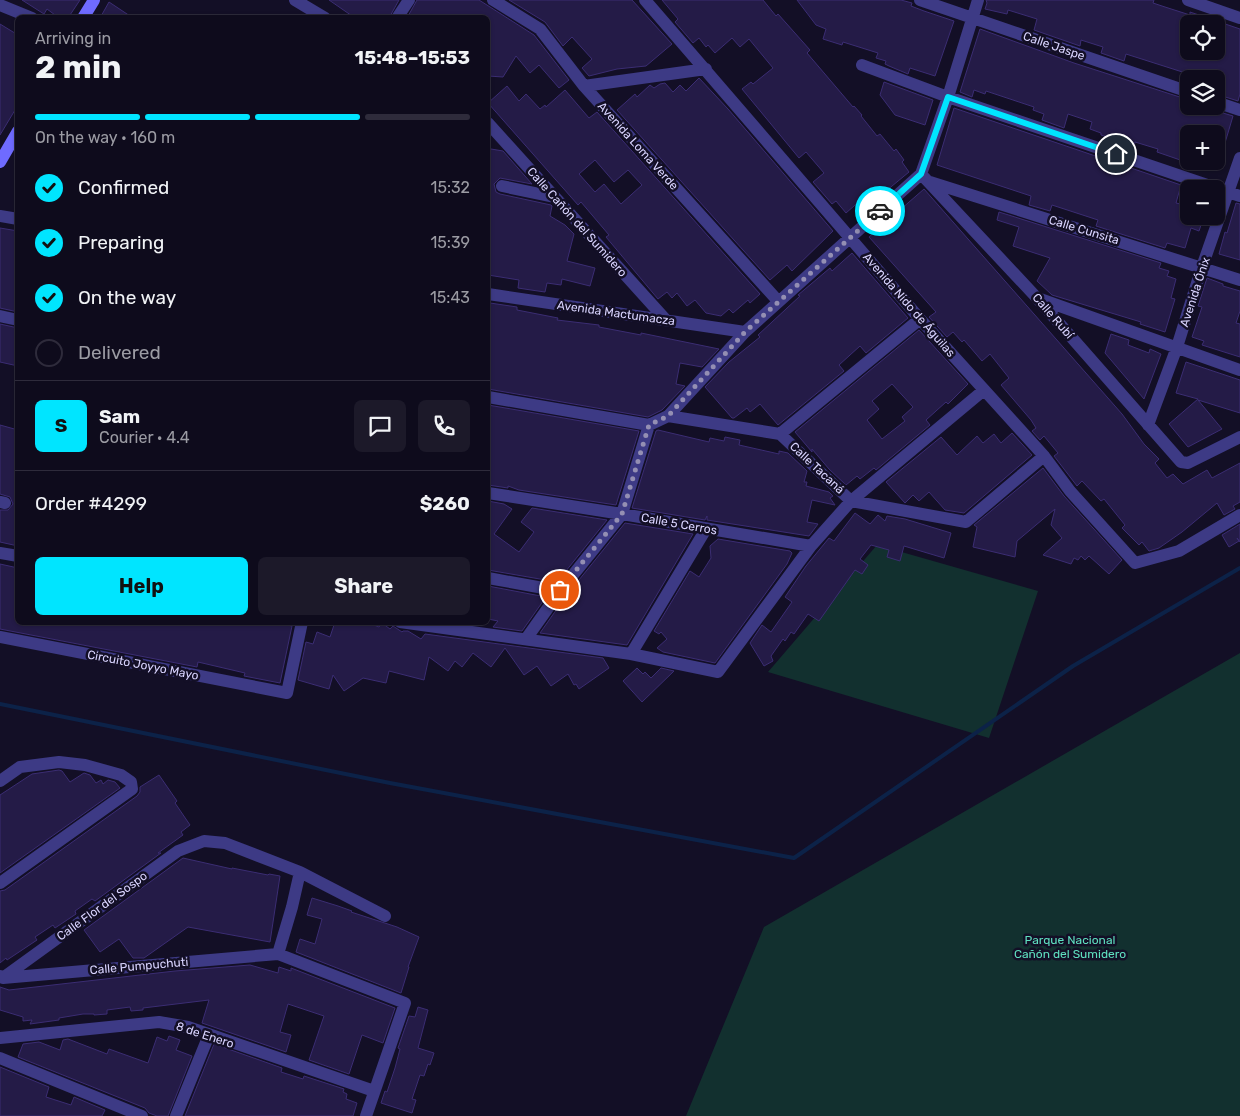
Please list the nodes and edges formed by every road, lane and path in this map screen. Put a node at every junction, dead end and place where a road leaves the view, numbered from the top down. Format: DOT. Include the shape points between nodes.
graph roads {
  1 [pos="94,0"];
  2 [pos="295,0"];
  3 [pos="409,0"];
  4 [pos="493,0"];
  5 [pos="646,0"];
  6 [pos="920,0"];
  7 [pos="978,0"];
  8 [pos="1188,0"];
  9 [pos="0,5"];
  10 [pos="25,15"];
  11 [pos="85,15"];
  12 [pos="320,15"];
  13 [pos="399,15"];
  14 [pos="972,18"];
  15 [pos="1240,18"];
  16 [pos="862,65"];
  17 [pos="706,69"];
  18 [pos="584,86"];
  19 [pos="1180,89"];
  20 [pos="948,97"];
  21 [pos="1225,105"];
  22 [pos="1240,110"];
  23 [pos="490,125"];
  24 [pos="15,136"];
  25 [pos="1240,158"];
  26 [pos="0,162"];
  27 [pos="925,177"];
  28 [pos="502,186"];
  29 [pos="1234,194"];
  30 [pos="554,197"];
  31 [pos="0,216"];
  32 [pos="15,218"];
  33 [pos="851,238"];
  34 [pos="1202,268"];
  35 [pos="1240,280"];
  36 [pos="490,294"];
  37 [pos="1037,298"];
  38 [pos="778,301"];
  39 [pos="0,316"];
  40 [pos="15,319"];
  41 [pos="666,320"];
  42 [pos="920,320"];
  43 [pos="745,332"];
  44 [pos="1177,347"];
  45 [pos="1240,370"];
  46 [pos="984,390"];
  47 [pos="490,397"];
  48 [pos="668,416"];
  49 [pos="649,425"];
  50 [pos="1148,425"];
  51 [pos="780,434"];
  52 [pos="1240,437"];
  53 [pos="1044,456"];
  54 [pos="490,493"];
  55 [pos="852,501"];
  56 [pos="622,514"];
  57 [pos="1240,515"];
  58 [pos="706,529"];
  59 [pos="811,546"];
  60 [pos="0,553"];
  61 [pos="15,556"];
  62 [pos="490,578"];
  63 [pos="560,590"];
  64 [pos="301,625"];
  65 [pos="422,625"];
  66 [pos="0,637"];
  67 [pos="526,639"];
  68 [pos="631,654"];
  69 [pos="0,781"];
  70 [pos="300,872"];
  71 [pos="0,883"];
  72 [pos="385,916"];
  73 [pos="278,954"];
  74 [pos="1,977"];
  75 [pos="209,1035"];
  76 [pos="0,1038"];
  77 [pos="0,1058"];
  78 [pos="374,1091"];
  79 [pos="142,1116"];
  80 [pos="176,1116"];
  81 [pos="366,1116"];
  1 -- 11 [label="street"];
  2 -- 12 [label="street"];
  3 -- 13 [label="street"];
  4 -- 18 [label="street, Avenida Loma Verde" via="540,29"];
  5 -- 17 [label="street, Avenida Nido de Águilas"];
  6 -- 14 [label="street, Calle Jaspe"];
  7 -- 14 [label="street"];
  8 -- 15 [label="street"];
  9 -- 10 [label="street"];
  14 -- 19 [label="street, Calle Jaspe"];
  14 -- 20 [label="street"];
  16 -- 20 [label="street"];
  17 -- 18 [label="street"];
  17 -- 33 [label="street, Avenida Nido de Águilas"];
  18 -- 38 [label="street, Avenida Loma Verde"];
  20 -- 27 [label="street"];
  20 -- 29 [label="street"];
  21 -- 22 [label="street"];
  23 -- 30 [label="street, Calle Cañón del Sumidero"];
  24 -- 26 [label="street"];
  25 -- 29 [label="street, Avenida Ónix"];
  27 -- 33 [label="street"];
  27 -- 34 [label="street, Calle Cunsita"];
  27 -- 37 [label="street, Calle Rubí"];
  28 -- 30 [label="street"];
  29 -- 34 [label="street, Avenida Ónix"];
  30 -- 41 [label="street, Calle Cañón del Sumidero"];
  31 -- 32 [label="street"];
  33 -- 38 [label="street"];
  33 -- 42 [label="street, Avenida Nido de Águilas"];
  34 -- 35 [label="street, Calle Cunsita"];
  34 -- 44 [label="street, Avenida Ónix"];
  36 -- 41 [label="street, Avenida Mactumacza"];
  37 -- 44 [label="street"];
  37 -- 50 [label="street, Calle Rubí"];
  38 -- 43 [label="street"];
  39 -- 40 [label="street"];
  41 -- 43 [label="street, Avenida Mactumacza"];
  42 -- 46 [label="street, Avenida Nido de Águilas"];
  42 -- 51 [label="street"];
  43 -- 48 [label="street"];
  44 -- 45 [label="street"];
  44 -- 50 [label="street, Avenida Ónix"];
  46 -- 53 [label="street, Avenida Nido de Águilas"];
  46 -- 55 [label="street"];
  47 -- 49 [label="street"];
  48 -- 49 [label="street"];
  48 -- 51 [label="street, Calle Tacaná"];
  49 -- 56 [label="street"];
  50 -- 52 [label="street, Calle Rubí" via="1184,463"];
  51 -- 55 [label="street, Calle Tacaná"];
  53 -- 55 [label="street, Calle Tacaná" via="966,522"];
  53 -- 57 [label="street, Avenida Nido de Águilas" via="1070,491 1135,563 1179,551"];
  54 -- 56 [label="street, Calle 5 Cerros"];
  55 -- 59 [label="street"];
  56 -- 58 [label="street, Calle 5 Cerros"];
  56 -- 63 [label="street"];
  58 -- 59 [label="street, Calle 5 Cerros"];
  58 -- 68 [label="street"];
  59 -- 68 [label="street" via="718,672"];
  60 -- 61 [label="street"];
  62 -- 63 [label="street"];
  63 -- 67 [label="street"];
  64 -- 66 [label="street, Circuito Joyyo Mayo" via="287,693"];
  65 -- 67 [label="street"];
  67 -- 68 [label="street"];
  69 -- 71 [label="street" via="20,767 59,762 86,765 121,775 131,782 132,789"];
  70 -- 72 [label="street"];
  70 -- 73 [label="street"];
  70 -- 74 [label="street, Calle Flor del Sospo" via="225,843 204,841 178,852"];
  73 -- 74 [label="street, Calle Pumpuchuti"];
  73 -- 78 [label="street" via="405,1003"];
  75 -- 76 [label="street, 8 de Enero" via="159,1022"];
  75 -- 78 [label="street, 8 de Enero"];
  75 -- 80 [label="street"];
  77 -- 79 [label="street"];
  78 -- 81 [label="street"];
}
